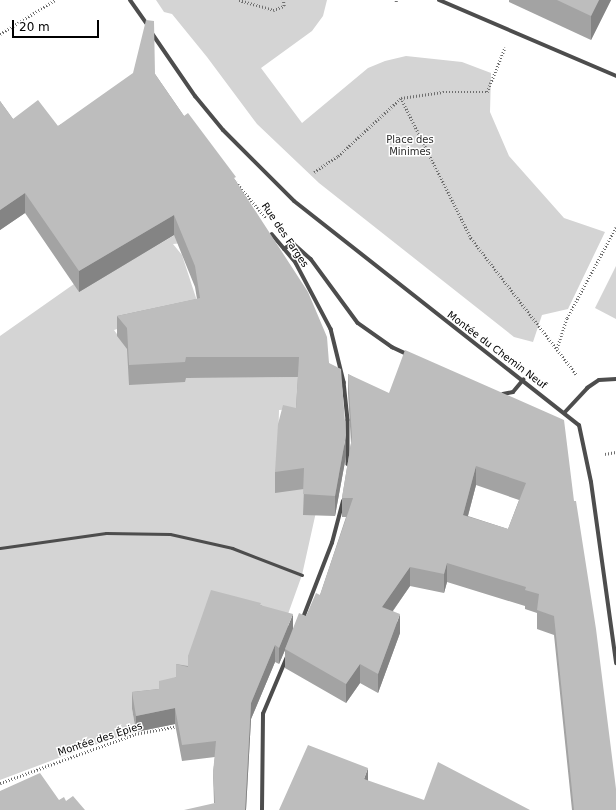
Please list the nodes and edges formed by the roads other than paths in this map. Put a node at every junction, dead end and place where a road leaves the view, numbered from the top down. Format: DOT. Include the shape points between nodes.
graph roads {
  1 [pos="130,0"];
  2 [pos="439,0"];
  3 [pos="616,76"];
  4 [pos="272,234"];
  5 [pos="284,249"];
  6 [pos="412,356"];
  7 [pos="616,379"];
  8 [pos="523,380"];
  9 [pos="500,394"];
  10 [pos="565,412"];
  11 [pos="347,469"];
  12 [pos="344,497"];
  13 [pos="0,548"];
  14 [pos="302,575"];
  15 [pos="301,623"];
  16 [pos="290,651"];
  17 [pos="616,663"];
  18 [pos="262,810"];
  1 -- 8 [label="street, Montée du Chemin Neuf" via="195,96 223,130 294,201"];
  2 -- 3 [label="street"];
  4 -- 5 [label="street, Rue des Farges"];
  5 -- 6 [label="street" via="293,243 311,259 358,323 392,347"];
  5 -- 11 [label="street, Rue des Farges" via="296,263 320,305 335,343 344,382 348,420"];
  7 -- 10 [label="street" via="599,380 587,388"];
  8 -- 9 [label="street" via="513,392"];
  8 -- 10 [label="street, Montée du Chemin Neuf"];
  10 -- 17 [label="street, Montée du Chemin Neuf" via="579,425 584,447"];
  12 -- 15 [label="street" via="332,543"];
  13 -- 14 [label="lane" via="106,533 170,534 232,548"];
  16 -- 18 [label="street" via="263,714"];
}
